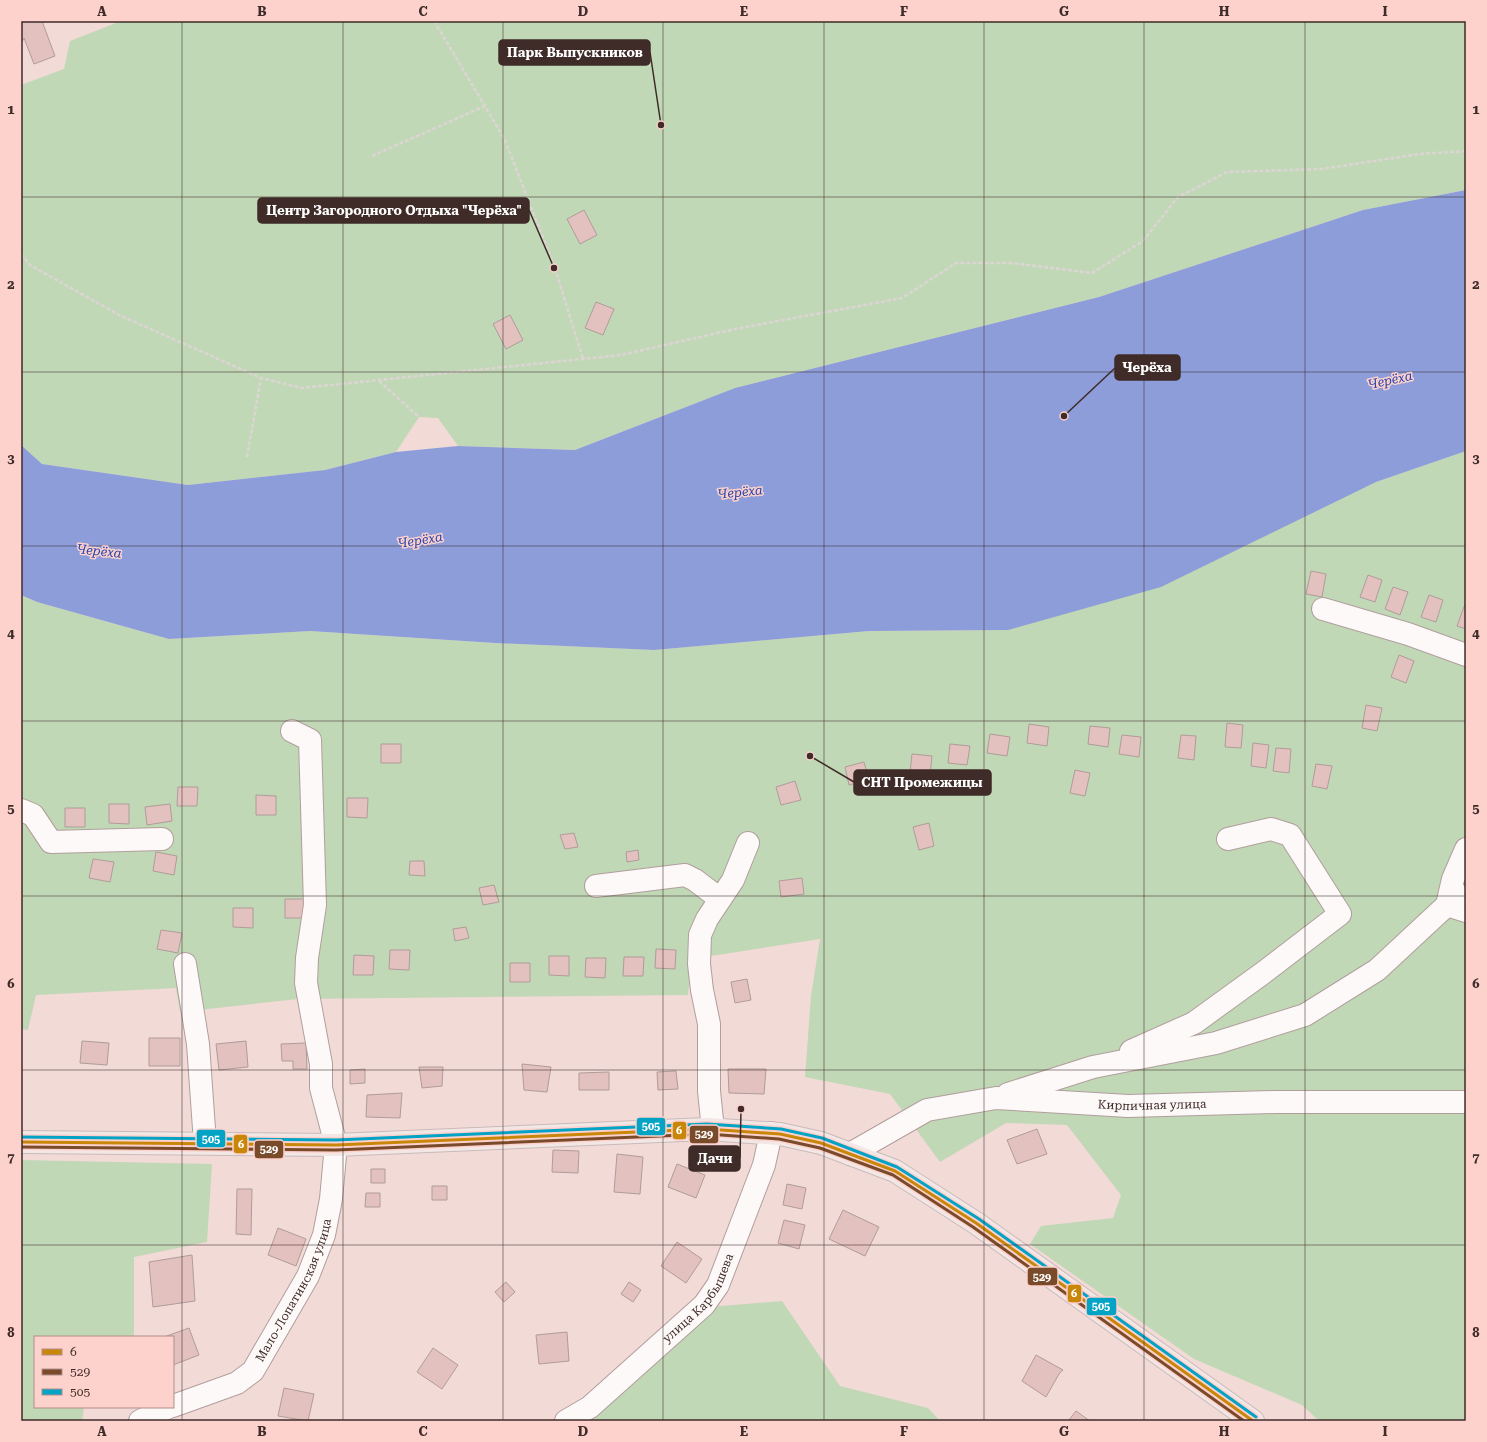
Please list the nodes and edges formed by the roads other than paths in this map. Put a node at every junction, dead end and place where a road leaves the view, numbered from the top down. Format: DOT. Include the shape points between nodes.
graph roads {
  1 [pos="1323,609"];
  2 [pos="1466,655"];
  3 [pos="292,730"];
  4 [pos="21,810"];
  5 [pos="162,839"];
  6 [pos="1228,839"];
  7 [pos="748,843"];
  8 [pos="1466,849"];
  9 [pos="1466,885"];
  10 [pos="596,886"];
  11 [pos="720,900"];
  12 [pos="1456,908"];
  13 [pos="186,964"];
  14 [pos="1093,1067"];
  15 [pos="996,1098"];
  16 [pos="1466,1102"];
  17 [pos="713,1130"];
  18 [pos="771,1133"];
  19 [pos="21,1142"];
  20 [pos="205,1144"];
  21 [pos="336,1145"];
  22 [pos="850,1154"];
  23 [pos="174,1406"];
  24 [pos="167,1408"];
  25 [pos="140,1421"];
  26 [pos="566,1421"];
  27 [pos="1253,1421"];
  1 -- 2 [label="street" via="1408,634"];
  3 -- 21 [label="street" via="310,740 315,905 306,982 320,1064 321,1088"];
  4 -- 5 [label="street" via="33,815 51,842"];
  6 -- 14 [label="street" via="1271,829 1290,835 1340,914 1194,1023"];
  7 -- 11 [label="street" via="733,880"];
  8 -- 12 [label="street" via="1453,879"];
  9 -- 12 [label="street" via="1461,885"];
  10 -- 11 [label="street" via="686,875"];
  11 -- 17 [label="street" via="700,935 699,964 709,1024 709,1091"];
  12 -- 14 [label="street" via="1377,970 1305,1015 1216,1043"];
  13 -- 20 [label="street" via="198,1044"];
  14 -- 15 [label="street"];
  15 -- 16 [label="street, Кирпичная улица" via="1128,1106 1283,1102"];
  15 -- 22 [label="street, Кирпичная улица" via="927,1110"];
  17 -- 18 [label="main road"];
  17 -- 21 [label="main road"];
  18 -- 22 [label="main road" via="821,1143"];
  18 -- 26 [label="street, улица Карбышева" via="764,1164 718,1285 704,1304 590,1407"];
  19 -- 20 [label="main road"];
  20 -- 21 [label="main road"];
  21 -- 23 [label="street, Мало-Лопатинская улица" via="331,1199 324,1235 308,1276 253,1371 237,1382"];
  22 -- 27 [label="main road" via="895,1171 976,1223"];
  24 -- 25 [label="street"];
}
